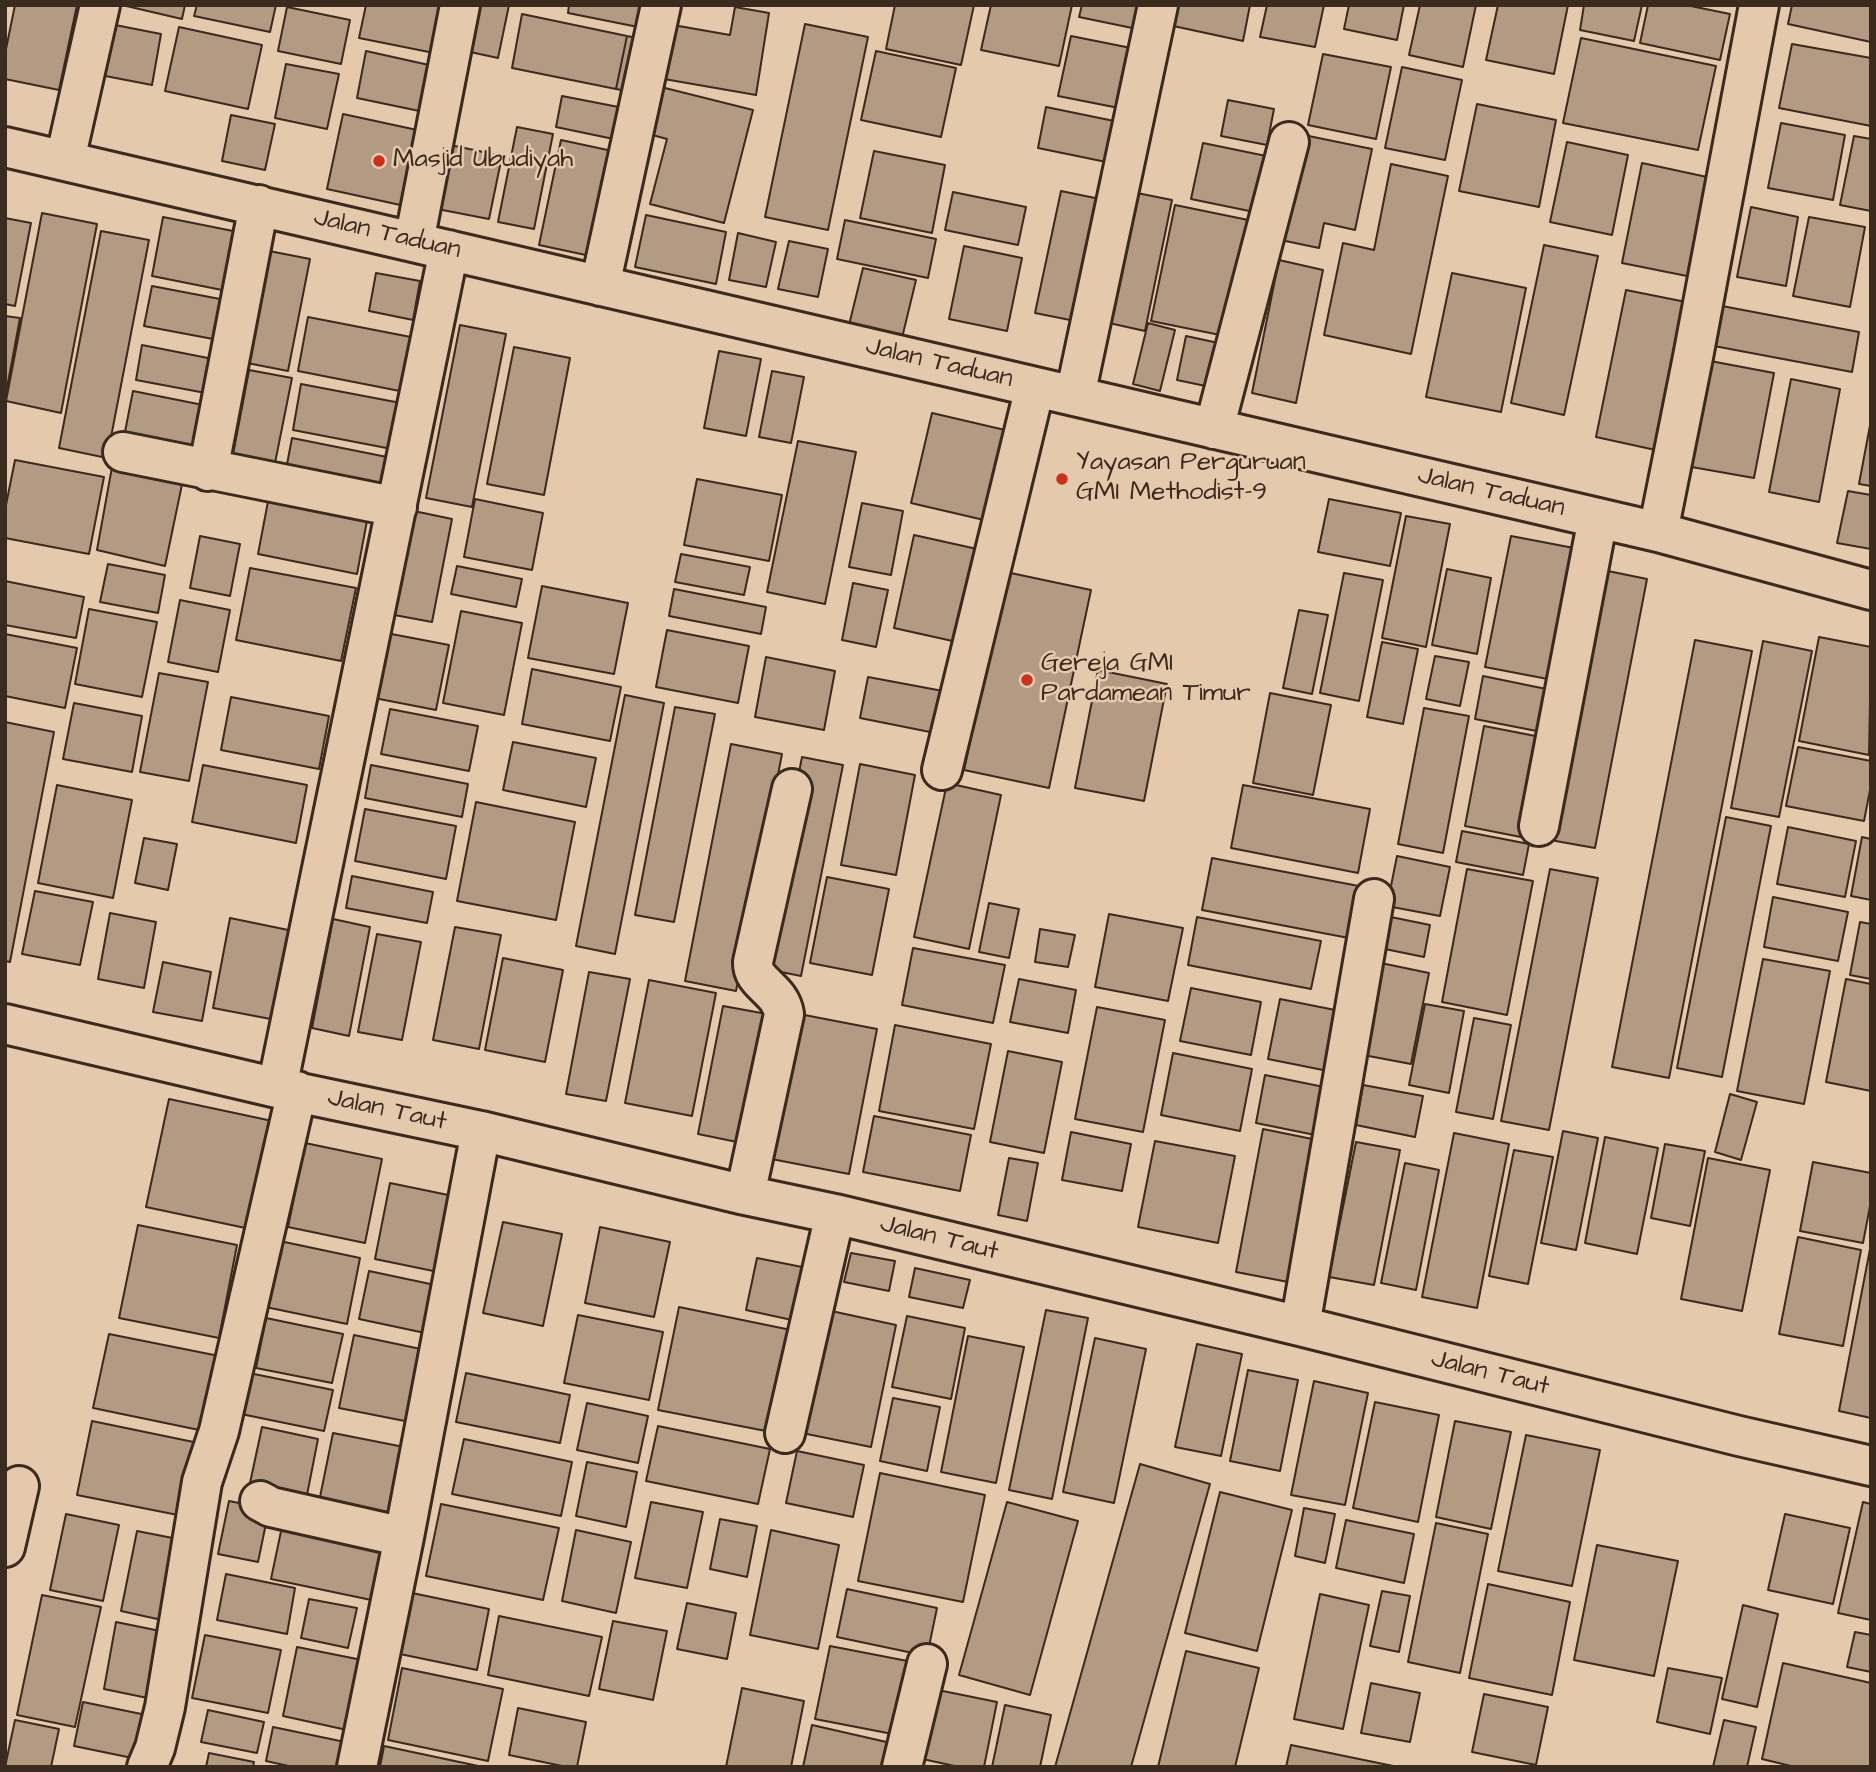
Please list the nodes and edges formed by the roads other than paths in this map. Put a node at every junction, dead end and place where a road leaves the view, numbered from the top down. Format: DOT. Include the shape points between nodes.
graph roads {
  1 [pos="100,5"];
  2 [pos="460,5"];
  3 [pos="661,5"];
  4 [pos="1158,5"];
  5 [pos="1759,5"];
  6 [pos="1289,142"];
  7 [pos="5,146"];
  8 [pos="65,160"];
  9 [pos="259,205"];
  10 [pos="432,246"];
  11 [pos="600,286"];
  12 [pos="1035,387"];
  13 [pos="1075,396"];
  14 [pos="1214,429"];
  15 [pos="123,452"];
  16 [pos="208,471"];
  17 [pos="397,507"];
  18 [pos="1598,518"];
  19 [pos="1658,533"];
  20 [pos="1871,590"];
  21 [pos="942,770"];
  22 [pos="792,789"];
  23 [pos="1539,825"];
  24 [pos="1374,899"];
  25 [pos="5,1024"];
  26 [pos="287,1090"];
  27 [pos="481,1131"];
  28 [pos="745,1195"];
  29 [pos="835,1214"];
  30 [pos="1300,1326"];
  31 [pos="785,1433"];
  32 [pos="1871,1466"];
  33 [pos="19,1486"];
  34 [pos="260,1502"];
  35 [pos="404,1537"];
  36 [pos="5,1547"];
  37 [pos="928,1664"];
  38 [pos="147,1767"];
  39 [pos="357,1767"];
  40 [pos="902,1767"];
  1 -- 8 [label="street"];
  2 -- 10 [label="street"];
  3 -- 11 [label="street"];
  4 -- 13 [label="street"];
  5 -- 19 [label="street"];
  6 -- 14 [label="street"];
  7 -- 8 [label="street, Jalan Taduan"];
  8 -- 9 [label="street, Jalan Taduan"];
  9 -- 10 [label="street, Jalan Taduan"];
  9 -- 16 [label="street"];
  10 -- 11 [label="street, Jalan Taduan"];
  10 -- 17 [label="street"];
  11 -- 12 [label="street, Jalan Taduan"];
  12 -- 13 [label="street, Jalan Taduan"];
  12 -- 21 [label="street"];
  13 -- 14 [label="street, Jalan Taduan"];
  14 -- 18 [label="street, Jalan Taduan"];
  15 -- 16 [label="street"];
  16 -- 17 [label="street"];
  17 -- 26 [label="street"];
  18 -- 19 [label="street, Jalan Taduan"];
  18 -- 23 [label="street"];
  19 -- 20 [label="street, Jalan Taduan"];
  22 -- 28 [label="street" via="753,962 755,975 781,1000 784,1014"];
  24 -- 30 [label="street"];
  25 -- 26 [label="street, Jalan Taut"];
  26 -- 27 [label="street, Jalan Taut"];
  26 -- 38 [label="street" via="219,1431 202,1482 165,1707"];
  27 -- 28 [label="street, Jalan Taut"];
  27 -- 35 [label="street"];
  28 -- 29 [label="street, Jalan Taut"];
  29 -- 30 [label="street, Jalan Taut"];
  29 -- 31 [label="street"];
  30 -- 32 [label="street, Jalan Taut"];
  33 -- 36 [label="street"];
  34 -- 35 [label="street"];
  35 -- 39 [label="street"];
  37 -- 40 [label="street"];
}
